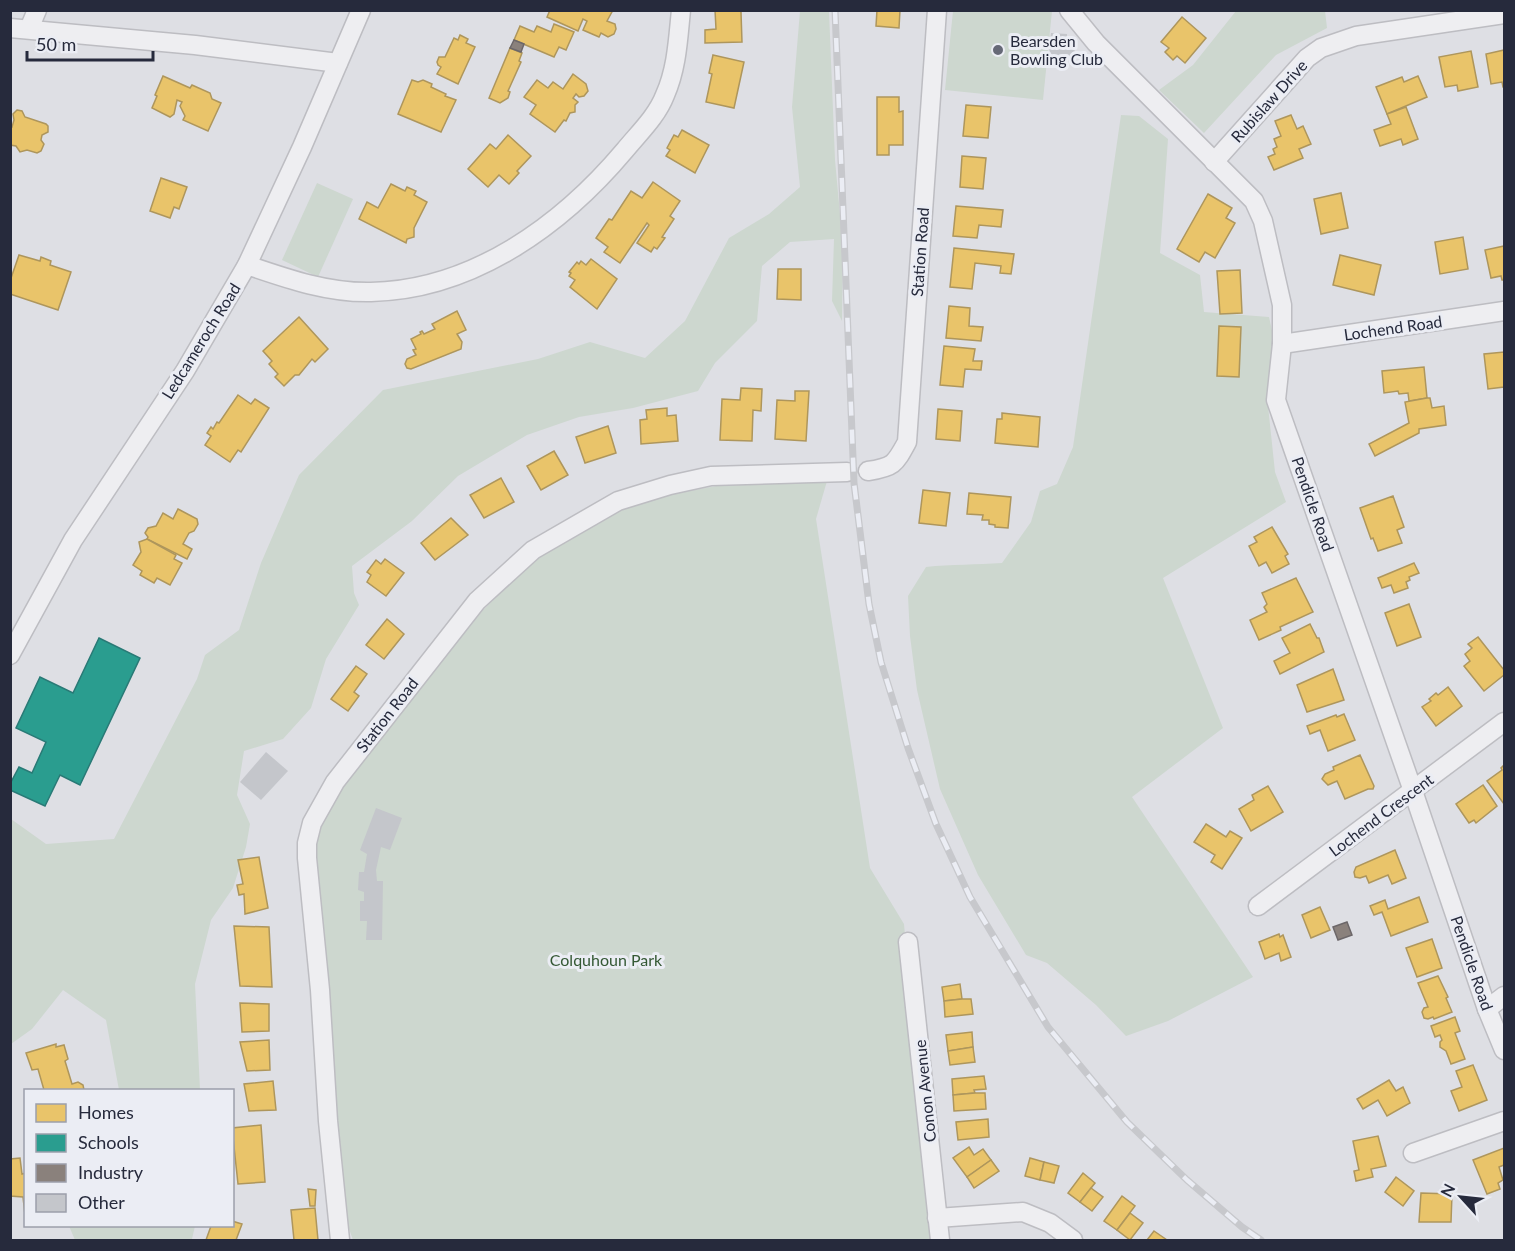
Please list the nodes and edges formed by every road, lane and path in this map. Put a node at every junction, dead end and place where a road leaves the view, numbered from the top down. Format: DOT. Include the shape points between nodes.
graph roads {
  1 [pos="37,10"];
  2 [pos="361,10"];
  3 [pos="681,10"];
  4 [pos="937,10"];
  5 [pos="1069,10"];
  6 [pos="1504,14"];
  7 [pos="20,28"];
  8 [pos="338,63"];
  9 [pos="1214,162"];
  10 [pos="247,265"];
  11 [pos="1504,311"];
  12 [pos="1282,344"];
  13 [pos="868,471"];
  14 [pos="847,472"];
  15 [pos="10,655"];
  16 [pos="1504,722"];
  17 [pos="1413,791"];
  18 [pos="1258,906"];
  19 [pos="908,942"];
  20 [pos="1504,996"];
  21 [pos="1487,1009"];
  22 [pos="1504,1050"];
  23 [pos="1504,1121"];
  24 [pos="1413,1153"];
  25 [pos="937,1218"];
  26 [pos="340,1240"];
  27 [pos="940,1240"];
  28 [pos="1073,1240"];
  1 -- 7 [label="street"];
  2 -- 8 [label="street, Ledcameroch Road"];
  3 -- 10 [label="street" via="671,78 649,121 575,202 538,233 501,256 436,282 371,292 319,287"];
  4 -- 13 [label="street, Station Road" via="907,442 897,461"];
  5 -- 9 [label="street, Pendicle Road" via="1096,43"];
  6 -- 9 [label="street, Rubislaw Drive" via="1356,36 1321,48 1307,58"];
  7 -- 8 [label="street"];
  8 -- 10 [label="street, Ledcameroch Road"];
  9 -- 12 [label="street, Pendicle Road" via="1254,201 1263,221 1282,305"];
  10 -- 15 [label="street, Ledcameroch Road" via="185,371 73,540"];
  11 -- 12 [label="street, Lochend Road"];
  12 -- 17 [label="street, Pendicle Road" via="1276,400"];
  14 -- 26 [label="street, Station Road" via="711,476 670,485 618,501 533,550 477,601 334,782 312,823 307,858"];
  16 -- 17 [label="street, Lochend Crescent"];
  17 -- 18 [label="street, Lochend Crescent"];
  17 -- 21 [label="street, Pendicle Road"];
  19 -- 25 [label="street, Conon Avenue"];
  20 -- 21 [label="street"];
  21 -- 22 [label="street, Pendicle Road"];
  23 -- 24 [label="street"];
  25 -- 27 [label="street, Conon Avenue"];
  25 -- 28 [label="street" via="1023,1212 1050,1223"];
}
